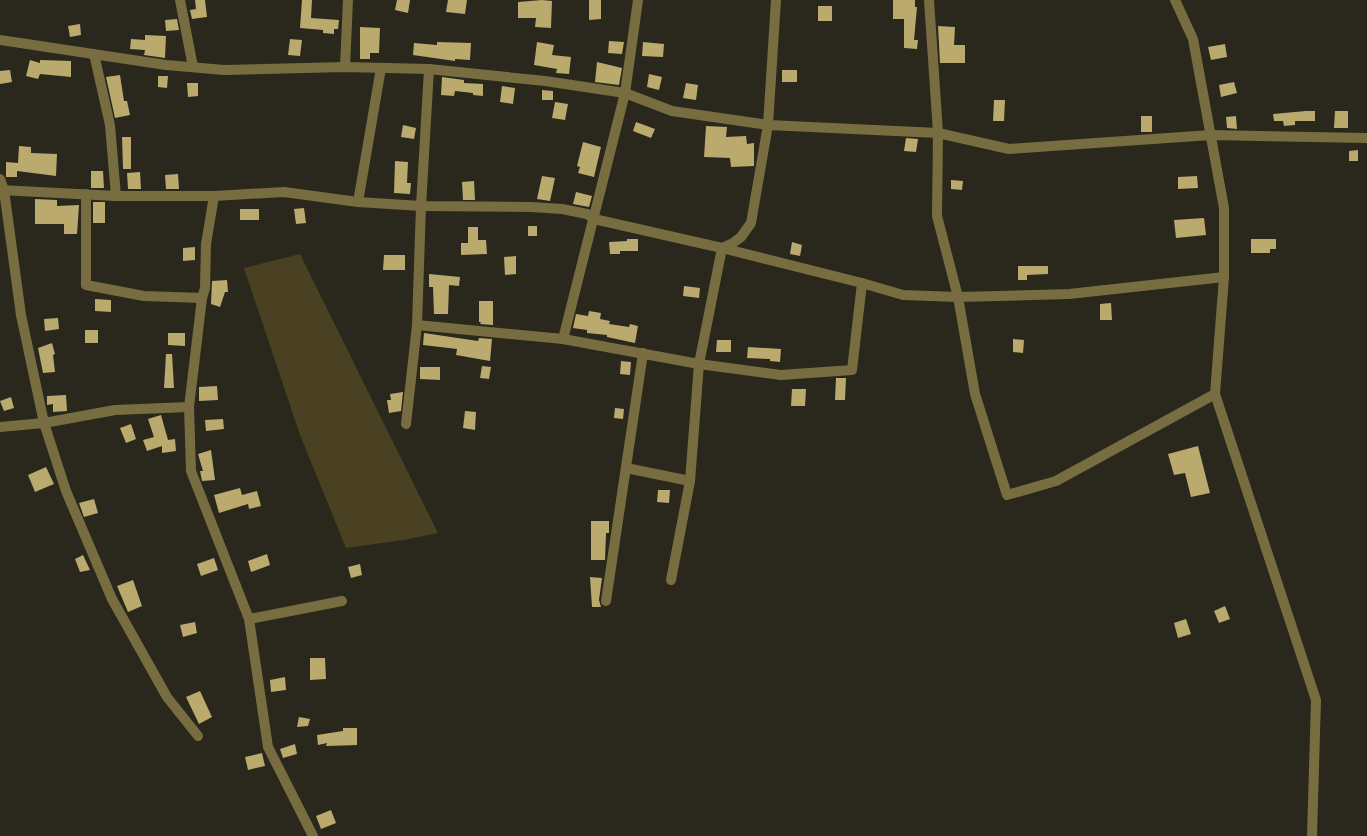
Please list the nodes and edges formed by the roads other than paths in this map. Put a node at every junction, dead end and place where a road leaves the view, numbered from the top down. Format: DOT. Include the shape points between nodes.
graph roads {
  1 [pos="180,0"];
  2 [pos="348,0"];
  3 [pos="638,0"];
  4 [pos="776,0"];
  5 [pos="929,0"];
  6 [pos="1175,0"];
  7 [pos="0,40"];
  8 [pos="94,54"];
  9 [pos="193,67"];
  10 [pos="345,67"];
  11 [pos="381,68"];
  12 [pos="429,69"];
  13 [pos="625,93"];
  14 [pos="768,125"];
  15 [pos="938,133"];
  16 [pos="1211,135"];
  17 [pos="1367,138"];
  18 [pos="0,179"];
  19 [pos="2,190"];
  20 [pos="86,194"];
  21 [pos="116,196"];
  22 [pos="214,196"];
  23 [pos="358,202"];
  24 [pos="421,206"];
  25 [pos="594,219"];
  26 [pos="722,248"];
  27 [pos="1224,277"];
  28 [pos="862,283"];
  29 [pos="958,297"];
  30 [pos="202,298"];
  31 [pos="417,325"];
  32 [pos="563,339"];
  33 [pos="643,354"];
  34 [pos="699,364"];
  35 [pos="1215,394"];
  36 [pos="189,407"];
  37 [pos="44,423"];
  38 [pos="406,424"];
  39 [pos="0,427"];
  40 [pos="626,468"];
  41 [pos="690,480"];
  42 [pos="671,580"];
  43 [pos="342,601"];
  44 [pos="606,601"];
  45 [pos="249,619"];
  46 [pos="198,736"];
  47 [pos="312,836"];
  48 [pos="1312,836"];
  1 -- 9 [label="street"];
  2 -- 10 [label="street"];
  3 -- 13 [label="street"];
  4 -- 14 [label="street"];
  5 -- 15 [label="street"];
  6 -- 16 [label="street" via="1193,39"];
  7 -- 8 [label="street"];
  8 -- 9 [label="street"];
  8 -- 21 [label="street" via="110,125"];
  9 -- 10 [label="street" via="224,70"];
  10 -- 11 [label="street"];
  11 -- 12 [label="street"];
  11 -- 23 [label="street"];
  12 -- 13 [label="street" via="545,80"];
  12 -- 24 [label="street"];
  13 -- 14 [label="street" via="672,111"];
  13 -- 25 [label="street"];
  14 -- 15 [label="street"];
  14 -- 26 [label="street" via="751,223 741,237"];
  15 -- 16 [label="street" via="1009,149"];
  15 -- 29 [label="street" via="937,216"];
  16 -- 17 [label="street"];
  16 -- 27 [label="street" via="1224,208"];
  18 -- 19 [label="street"];
  19 -- 20 [label="street"];
  19 -- 37 [label="street"];
  20 -- 21 [label="street"];
  20 -- 30 [label="street" via="86,285 144,296"];
  21 -- 22 [label="street"];
  22 -- 23 [label="street" via="284,192"];
  22 -- 30 [label="street"];
  23 -- 24 [label="street"];
  24 -- 25 [label="street" via="562,209 587,214"];
  24 -- 31 [label="street"];
  25 -- 26 [label="street"];
  25 -- 32 [label="street"];
  26 -- 28 [label="street"];
  26 -- 34 [label="street"];
  27 -- 29 [label="street" via="1069,294"];
  27 -- 35 [label="street"];
  28 -- 29 [label="street" via="903,295"];
  28 -- 34 [label="street" via="852,370 781,375"];
  29 -- 35 [label="street" via="975,394 1007,495 1056,481"];
  30 -- 36 [label="street"];
  31 -- 32 [label="street"];
  31 -- 38 [label="street"];
  32 -- 33 [label="street"];
  33 -- 34 [label="street"];
  33 -- 40 [label="street"];
  34 -- 41 [label="street"];
  35 -- 48 [label="street" via="1316,700"];
  36 -- 37 [label="street" via="115,410"];
  36 -- 45 [label="street" via="191,471"];
  37 -- 39 [label="street"];
  37 -- 46 [label="street" via="66,490 112,600 167,697"];
  40 -- 41 [label="street"];
  40 -- 44 [label="street"];
  41 -- 42 [label="street"];
  43 -- 45 [label="street"];
  45 -- 47 [label="street" via="268,747"];
}
